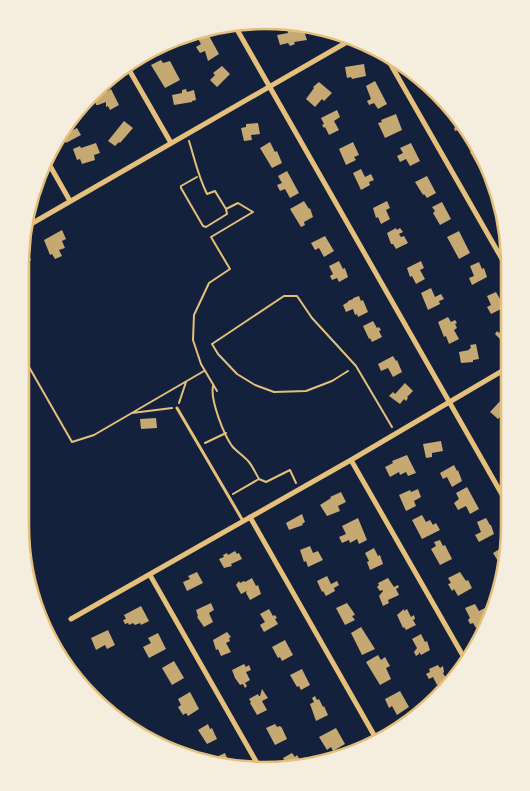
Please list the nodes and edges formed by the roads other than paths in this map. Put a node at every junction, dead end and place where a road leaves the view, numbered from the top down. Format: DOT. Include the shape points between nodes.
graph roads {
  1 [pos="238,31"];
  2 [pos="345,43"];
  3 [pos="392,66"];
  4 [pos="130,72"];
  5 [pos="269,86"];
  6 [pos="171,143"];
  7 [pos="51,167"];
  8 [pos="70,201"];
  9 [pos="32,223"];
  10 [pos="501,257"];
  11 [pos="501,372"];
  12 [pos="450,402"];
  13 [pos="177,408"];
  14 [pos="351,460"];
  15 [pos="501,493"];
  16 [pos="250,517"];
  17 [pos="244,521"];
  18 [pos="150,575"];
  19 [pos="71,619"];
  20 [pos="462,655"];
  21 [pos="374,735"];
  22 [pos="256,762"];
  1 -- 5 [label="street"];
  2 -- 5 [label="street"];
  3 -- 10 [label="street"];
  4 -- 6 [label="street"];
  5 -- 6 [label="street"];
  5 -- 12 [label="street"];
  6 -- 8 [label="street"];
  7 -- 8 [label="street"];
  8 -- 9 [label="street"];
  11 -- 12 [label="street"];
  12 -- 14 [label="street"];
  12 -- 15 [label="street"];
  13 -- 17 [label="lane"];
  14 -- 16 [label="street"];
  14 -- 20 [label="street"];
  16 -- 17 [label="street"];
  16 -- 21 [label="street"];
  17 -- 18 [label="street"];
  18 -- 19 [label="street"];
  18 -- 22 [label="street"];
}
